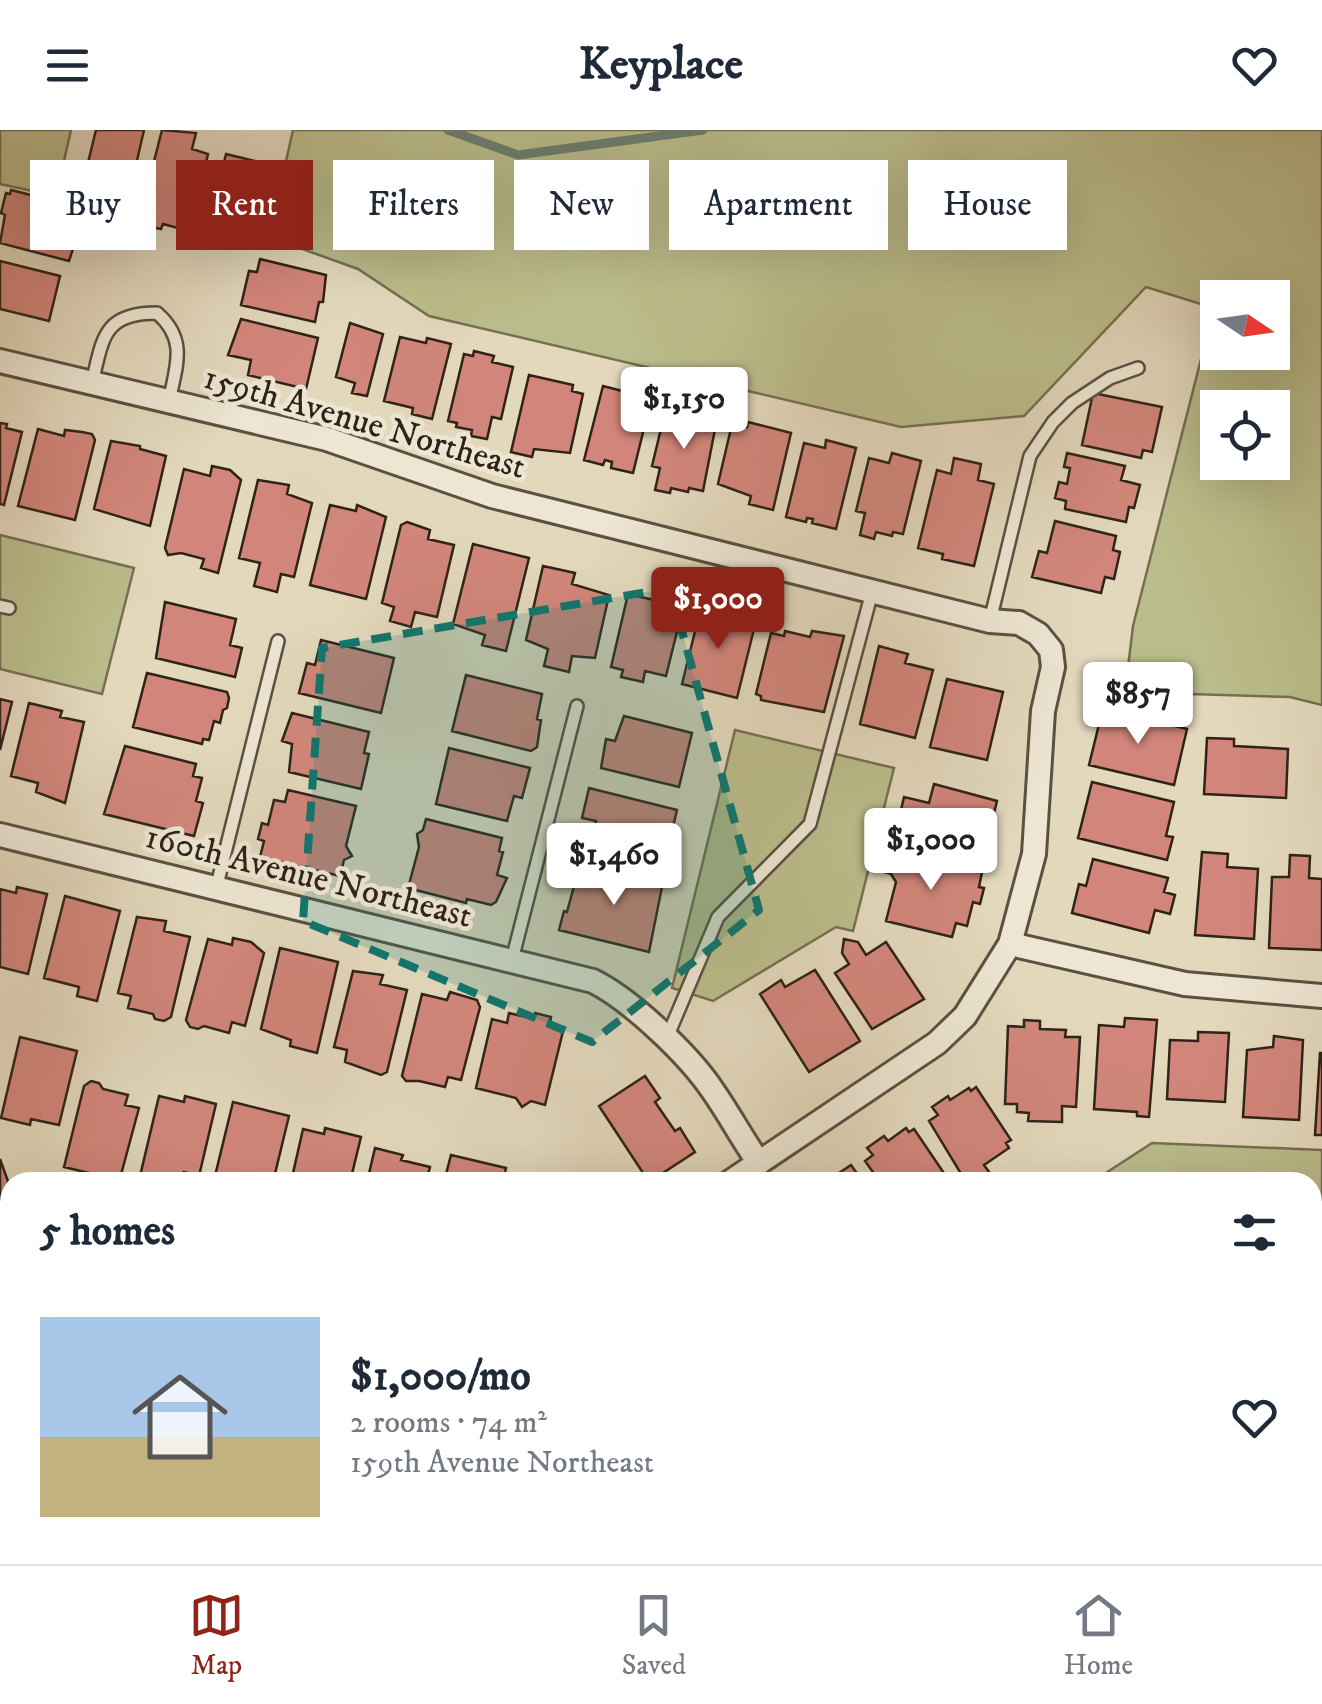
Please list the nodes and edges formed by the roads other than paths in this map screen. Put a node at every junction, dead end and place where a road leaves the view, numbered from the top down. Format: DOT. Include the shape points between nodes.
graph roads {
  1 [pos="0,361"];
  2 [pos="1138,368"];
  3 [pos="92,383"];
  4 [pos="169,402"];
  5 [pos="872,592"];
  6 [pos="990,621"];
  7 [pos="278,641"];
  8 [pos="576,706"];
  9 [pos="0,835"];
  10 [pos="216,889"];
  11 [pos="1010,944"];
  12 [pos="512,960"];
  13 [pos="1322,996"];
  14 [pos="666,1040"];
  15 [pos="759,1163"];
  16 [pos="745,1172"];
  1 -- 3 [label="street, 159th Avenue Northeast"];
  2 -- 6 [label="lane" via="1072,403 1030,456"];
  3 -- 4 [label="street, 159th Avenue Northeast"];
  3 -- 4 [label="lane" via="104,336 116,320 156,313 170,325 179,351"];
  4 -- 5 [label="street, 159th Avenue Northeast" via="327,440 492,496"];
  5 -- 6 [label="street, 159th Avenue Northeast"];
  5 -- 14 [label="lane" via="810,824 718,917"];
  6 -- 11 [label="street, 159th Avenue Northeast" via="1018,623 1038,634 1051,650 1053,667 1042,711 1034,854"];
  7 -- 10 [label="lane"];
  8 -- 12 [label="lane"];
  9 -- 10 [label="street, 160th Avenue Northeast"];
  10 -- 12 [label="street, 160th Avenue Northeast"];
  11 -- 13 [label="street" via="1185,984"];
  11 -- 15 [label="street" via="964,1016 936,1044"];
  12 -- 14 [label="street, 160th Avenue Northeast" via="593,981"];
  14 -- 15 [label="street, 160th Avenue Northeast" via="713,1090"];
  15 -- 16 [label="street"];
}
